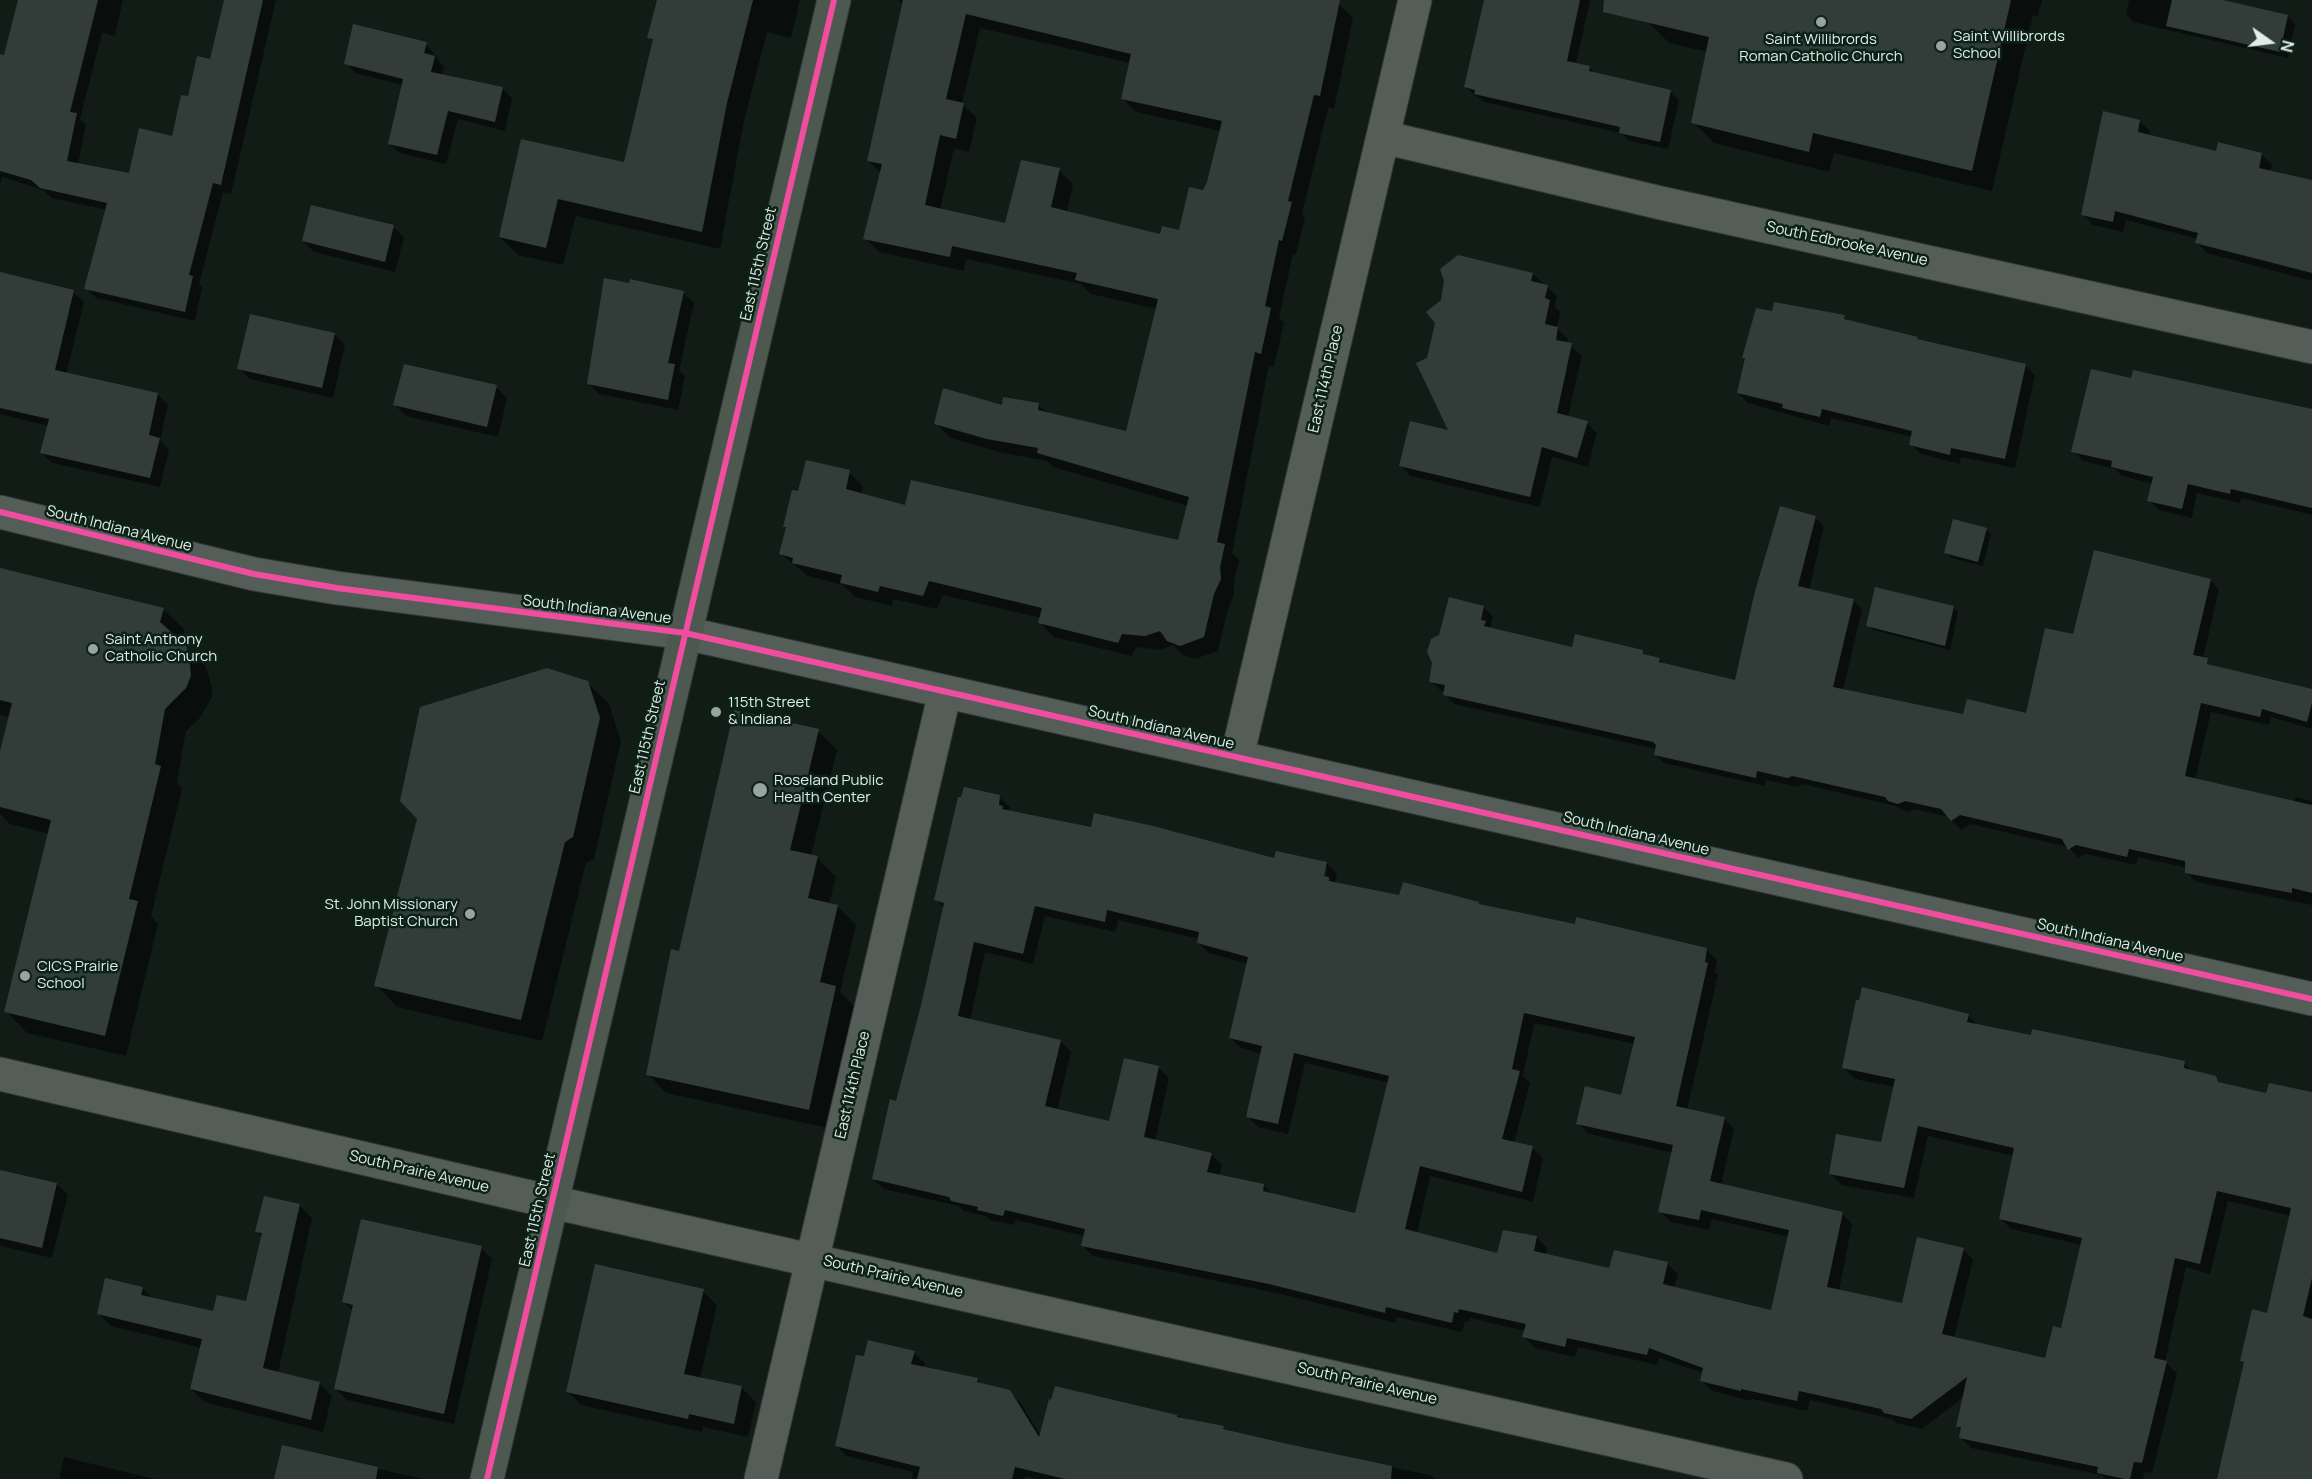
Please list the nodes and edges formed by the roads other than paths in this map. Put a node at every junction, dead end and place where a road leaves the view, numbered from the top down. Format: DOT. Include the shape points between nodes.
graph roads {
  1 [pos="834,0"];
  2 [pos="1415,0"];
  3 [pos="1383,136"];
  4 [pos="2312,347"];
  5 [pos="0,512"];
  6 [pos="685,633"];
  7 [pos="945,692"];
  8 [pos="1237,757"];
  9 [pos="2312,999"];
  10 [pos="0,1074"];
  11 [pos="552,1202"];
  12 [pos="813,1259"];
  13 [pos="487,1479"];
  14 [pos="761,1479"];
  15 [pos="1786,1479"];
  1 -- 6 [label="street, East 115th Street"];
  2 -- 3 [label="street, East 114th Place"];
  3 -- 4 [label="street, South Edbrooke Avenue" via="1661,203"];
  3 -- 8 [label="street, East 114th Place"];
  5 -- 6 [label="street, South Indiana Avenue" via="254,574"];
  6 -- 7 [label="street, South Indiana Avenue"];
  6 -- 11 [label="street, East 115th Street"];
  7 -- 8 [label="street, South Indiana Avenue"];
  7 -- 12 [label="street, East 114th Place"];
  8 -- 9 [label="street, South Indiana Avenue"];
  10 -- 11 [label="street, South Prairie Avenue"];
  11 -- 12 [label="street, South Prairie Avenue"];
  11 -- 13 [label="street, East 115th Street"];
  12 -- 14 [label="street, East 114th Place"];
  12 -- 15 [label="street, South Prairie Avenue"];
}
